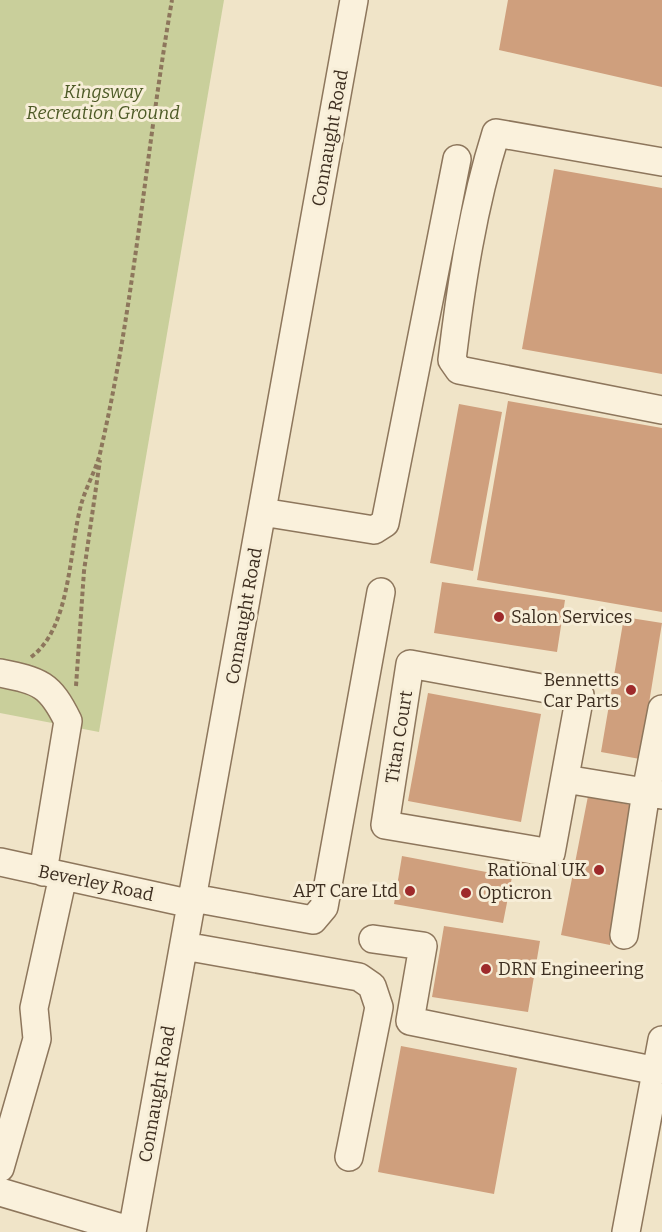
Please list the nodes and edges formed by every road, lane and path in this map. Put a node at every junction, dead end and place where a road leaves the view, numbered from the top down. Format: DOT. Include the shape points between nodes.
graph roads {
  1 [pos="172,0"];
  2 [pos="354,0"];
  3 [pos="458,159"];
  4 [pos="662,162"];
  5 [pos="662,410"];
  6 [pos="101,452"];
  7 [pos="262,512"];
  8 [pos="381,592"];
  9 [pos="3,674"];
  10 [pos="662,708"];
  11 [pos="68,721"];
  12 [pos="565,779"];
  13 [pos="654,793"];
  14 [pos="0,862"];
  15 [pos="53,874"];
  16 [pos="192,901"];
  17 [pos="624,935"];
  18 [pos="373,939"];
  19 [pos="184,946"];
  20 [pos="662,1040"];
  21 [pos="657,1071"];
  22 [pos="349,1157"];
  23 [pos="0,1168"];
  24 [pos="0,1192"];
  25 [pos="132,1232"];
  26 [pos="626,1232"];
  1 -- 6 [label="path" via="138,247"];
  2 -- 7 [label="street, Connaught Road"];
  3 -- 7 [label="street" via="385,523 374,530"];
  4 -- 5 [label="street" via="496,133 487,160 452,360 459,370"];
  6 -- 9 [label="path" via="81,504 58,619 38,651"];
  6 -- 11 [label="path" via="84,571 76,687"];
  7 -- 16 [label="street, Connaught Road"];
  8 -- 16 [label="street, Beverley Road" via="324,907 313,920"];
  9 -- 11 [label="street" via="33,679 47,687"];
  10 -- 13 [label="street"];
  11 -- 15 [label="street"];
  12 -- 12 [label="street, Titan Court" via="551,853 385,825 410,664 580,694"];
  12 -- 13 [label="street"];
  13 -- 17 [label="street"];
  14 -- 15 [label="street, Beverley Road"];
  15 -- 16 [label="street, Beverley Road"];
  15 -- 23 [label="street" via="34,1008 37,1039"];
  16 -- 19 [label="street, Connaught Road"];
  18 -- 21 [label="street" via="423,946 410,1021"];
  19 -- 22 [label="street" via="359,977 372,986 379,1007"];
  19 -- 25 [label="street, Connaught Road"];
  20 -- 21 [label="street"];
  21 -- 26 [label="street"];
  24 -- 25 [label="street"];
}
